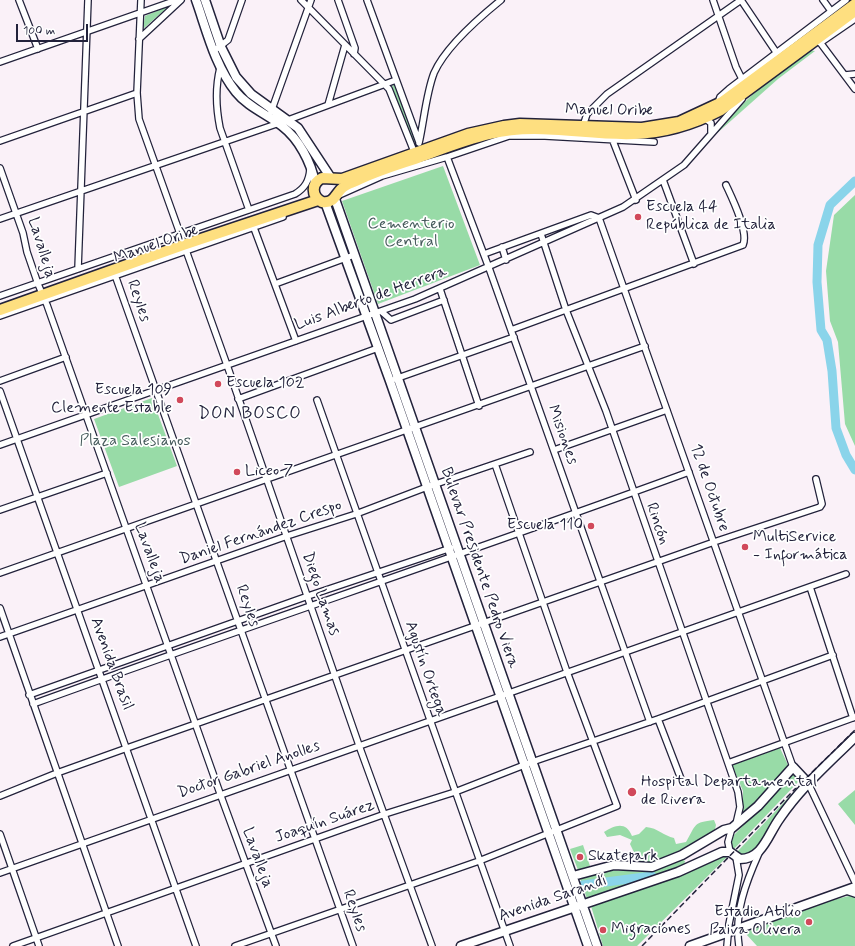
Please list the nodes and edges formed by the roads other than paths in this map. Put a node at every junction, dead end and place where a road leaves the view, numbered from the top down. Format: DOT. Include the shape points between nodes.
graph roads {
  1 [pos="19,0"];
  2 [pos="88,0"];
  3 [pos="141,0"];
  4 [pos="177,0"];
  5 [pos="181,0"];
  6 [pos="196,0"];
  7 [pos="205,0"];
  8 [pos="242,0"];
  9 [pos="301,0"];
  10 [pos="311,0"];
  11 [pos="338,0"];
  12 [pos="501,0"];
  13 [pos="713,0"];
  14 [pos="741,0"];
  15 [pos="823,0"];
  16 [pos="846,0"];
  17 [pos="367,1"];
  18 [pos="855,4"];
  19 [pos="309,9"];
  20 [pos="831,11"];
  21 [pos="855,11"];
  22 [pos="141,13"];
  23 [pos="718,16"];
  24 [pos="855,19"];
  25 [pos="87,32"];
  26 [pos="815,36"];
  27 [pos="139,39"];
  28 [pos="345,45"];
  29 [pos="218,48"];
  30 [pos="38,49"];
  31 [pos="776,52"];
  32 [pos="354,54"];
  33 [pos="0,62"];
  34 [pos="220,68"];
  35 [pos="855,74"];
  36 [pos="845,75"];
  37 [pos="742,79"];
  38 [pos="396,80"];
  39 [pos="385,84"];
  40 [pos="855,89"];
  41 [pos="750,90"];
  42 [pos="136,93"];
  43 [pos="328,105"];
  44 [pos="722,105"];
  45 [pos="85,111"];
  46 [pos="270,114"];
  47 [pos="704,118"];
  48 [pos="288,120"];
  49 [pos="277,123"];
  50 [pos="583,126"];
  51 [pos="506,131"];
  52 [pos="712,132"];
  53 [pos="519,136"];
  54 [pos="0,141"];
  55 [pos="225,141"];
  56 [pos="613,141"];
  57 [pos="654,142"];
  58 [pos="419,152"];
  59 [pos="447,157"];
  60 [pos="310,165"];
  61 [pos="156,166"];
  62 [pos="0,168"];
  63 [pos="332,179"];
  64 [pos="663,180"];
  65 [pos="726,185"];
  66 [pos="314,186"];
  67 [pos="81,191"];
  68 [pos="329,199"];
  69 [pos="636,200"];
  70 [pos="249,210"];
  71 [pos="16,213"];
  72 [pos="340,214"];
  73 [pos="330,216"];
  74 [pos="599,218"];
  75 [pos="0,219"];
  76 [pos="254,228"];
  77 [pos="541,234"];
  78 [pos="522,240"];
  79 [pos="182,242"];
  80 [pos="544,243"];
  81 [pos="502,247"];
  82 [pos="526,251"];
  83 [pos="484,254"];
  84 [pos="354,256"];
  85 [pos="346,259"];
  86 [pos="506,260"];
  87 [pos="694,264"];
  88 [pos="489,268"];
  89 [pos="78,269"];
  90 [pos="115,275"];
  91 [pos="275,284"];
  92 [pos="440,289"];
  93 [pos="624,289"];
  94 [pos="41,292"];
  95 [pos="0,296"];
  96 [pos="444,300"];
  97 [pos="14,302"];
  98 [pos="0,303"];
  99 [pos="0,310"];
  100 [pos="566,310"];
  101 [pos="374,314"];
  102 [pos="0,316"];
  103 [pos="511,330"];
  104 [pos="514,336"];
  105 [pos="296,341"];
  106 [pos="645,346"];
  107 [pos="378,348"];
  108 [pos="462,354"];
  109 [pos="66,357"];
  110 [pos="227,365"];
  111 [pos="588,366"];
  112 [pos="394,379"];
  113 [pos="0,381"];
  114 [pos="531,386"];
  115 [pos="156,390"];
  116 [pos="0,392"];
  117 [pos="238,399"];
  118 [pos="317,400"];
  119 [pos="479,406"];
  120 [pos="668,410"];
  121 [pos="86,415"];
  122 [pos="415,428"];
  123 [pos="612,430"];
  124 [pos="407,431"];
  125 [pos="17,440"];
  126 [pos="0,445"];
  127 [pos="554,450"];
  128 [pos="530,452"];
  129 [pos="337,456"];
  130 [pos="495,464"];
  131 [pos="689,472"];
  132 [pos="107,473"];
  133 [pos="816,479"];
  134 [pos="266,480"];
  135 [pos="431,485"];
  136 [pos="633,493"];
  137 [pos="38,497"];
  138 [pos="196,505"];
  139 [pos="0,510"];
  140 [pos="577,512"];
  141 [pos="356,514"];
  142 [pos="127,529"];
  143 [pos="519,533"];
  144 [pos="287,536"];
  145 [pos="714,542"];
  146 [pos="448,548"];
  147 [pos="57,554"];
  148 [pos="459,554"];
  149 [pos="451,557"];
  150 [pos="217,561"];
  151 [pos="657,562"];
  152 [pos="378,572"];
  153 [pos="0,573"];
  154 [pos="846,574"];
  155 [pos="381,581"];
  156 [pos="601,583"];
  157 [pos="147,585"];
  158 [pos="810,587"];
  159 [pos="308,596"];
  160 [pos="543,603"];
  161 [pos="311,605"];
  162 [pos="0,608"];
  163 [pos="78,610"];
  164 [pos="738,612"];
  165 [pos="238,621"];
  166 [pos="484,624"];
  167 [pos="476,627"];
  168 [pos="242,631"];
  169 [pos="681,631"];
  170 [pos="9,634"];
  171 [pos="0,637"];
  172 [pos="169,646"];
  173 [pos="405,651"];
  174 [pos="624,652"];
  175 [pos="172,655"];
  176 [pos="833,655"];
  177 [pos="99,669"];
  178 [pos="568,672"];
  179 [pos="335,676"];
  180 [pos="102,679"];
  181 [pos="763,681"];
  182 [pos="29,695"];
  183 [pos="504,695"];
  184 [pos="266,700"];
  185 [pos="707,702"];
  186 [pos="33,704"];
  187 [pos="854,717"];
  188 [pos="658,719"];
  189 [pos="429,721"];
  190 [pos="650,722"];
  191 [pos="196,724"];
  192 [pos="855,737"];
  193 [pos="592,741"];
  194 [pos="785,743"];
  195 [pos="359,745"];
  196 [pos="126,748"];
  197 [pos="728,763"];
  198 [pos="528,764"];
  199 [pos="793,767"];
  200 [pos="290,770"];
  201 [pos="57,773"];
  202 [pos="681,779"];
  203 [pos="808,783"];
  204 [pos="455,792"];
  205 [pos="220,794"];
  206 [pos="0,796"];
  207 [pos="385,814"];
  208 [pos="151,819"];
  209 [pos="734,826"];
  210 [pos="552,832"];
  211 [pos="0,834"];
  212 [pos="315,839"];
  213 [pos="82,843"];
  214 [pos="759,853"];
  215 [pos="682,855"];
  216 [pos="733,855"];
  217 [pos="479,861"];
  218 [pos="245,864"];
  219 [pos="686,868"];
  220 [pos="12,869"];
  221 [pos="0,873"];
  222 [pos="573,876"];
  223 [pos="739,878"];
  224 [pos="748,879"];
  225 [pos="855,882"];
  226 [pos="411,886"];
  227 [pos="855,887"];
  228 [pos="176,889"];
  229 [pos="846,891"];
  230 [pos="855,894"];
  231 [pos="578,905"];
  232 [pos="339,911"];
  233 [pos="106,913"];
  234 [pos="737,928"];
  235 [pos="504,931"];
  236 [pos="728,931"];
  237 [pos="271,934"];
  238 [pos="36,938"];
  239 [pos="13,946"];
  240 [pos="39,946"];
  241 [pos="118,946"];
  242 [pos="196,946"];
  243 [pos="235,946"];
  244 [pos="276,946"];
  245 [pos="353,946"];
  246 [pos="432,946"];
  247 [pos="461,946"];
  248 [pos="510,946"];
  249 [pos="588,946"];
  250 [pos="597,946"];
  251 [pos="690,946"];
  252 [pos="727,946"];
  253 [pos="739,946"];
  1 -- 30 [label="street"];
  2 -- 25 [label="street"];
  3 -- 22 [label="street, Diego Lamas"];
  4 -- 22 [label="street"];
  5 -- 27 [label="street"];
  6 -- 29 [label="street"];
  7 -- 29 [label="street"];
  8 -- 29 [label="street" via="228,40"];
  9 -- 19 [label="street"];
  10 -- 19 [label="street"];
  11 -- 32 [label="street" via="355,48"];
  12 -- 58 [label="street" via="453,46 438,67 432,80"];
  13 -- 23 [label="street"];
  14 -- 23 [label="street"];
  14 -- 31 [label="street"];
  15 -- 20 [label="street"];
  16 -- 20 [label="street"];
  17 -- 38 [label="street"];
  18 -- 26 [label="highway, Manuel Oribe"];
  19 -- 28 [label="street"];
  19 -- 46 [label="street"];
  20 -- 26 [label="street"];
  21 -- 26 [label="highway, Manuel Oribe"];
  22 -- 25 [label="street"];
  22 -- 27 [label="street, Diego Lamas"];
  23 -- 37 [label="street"];
  23 -- 50 [label="street" via="607,94 587,114"];
  24 -- 26 [label="street"];
  25 -- 30 [label="street"];
  25 -- 45 [label="street"];
  26 -- 31 [label="street"];
  26 -- 36 [label="street"];
  26 -- 41 [label="highway, Manuel Oribe"];
  26 -- 44 [label="highway, Manuel Oribe"];
  27 -- 42 [label="street, Diego Lamas"];
  28 -- 32 [label="street"];
  28 -- 43 [label="street"];
  29 -- 34 [label="street"];
  29 -- 46 [label="street" via="239,81"];
  30 -- 33 [label="street"];
  31 -- 37 [label="street"];
  32 -- 39 [label="street"];
  34 -- 46 [label="street" via="237,93"];
  34 -- 55 [label="street" via="217,78 217,114"];
  35 -- 36 [label="street"];
  36 -- 40 [label="street"];
  37 -- 44 [label="street" via="724,93"];
  38 -- 39 [label="street"];
  38 -- 58 [label="street"];
  39 -- 43 [label="street"];
  39 -- 58 [label="street"];
  41 -- 44 [label="highway, Manuel Oribe"];
  41 -- 52 [label="street, Luis Alberto de Herrera"];
  42 -- 45 [label="street"];
  42 -- 61 [label="street, Diego Lamas" via="139,119"];
  43 -- 48 [label="street"];
  44 -- 47 [label="highway, Manuel Oribe"];
  44 -- 50 [label="highway, Manuel Oribe" via="679,122 655,127 623,129"];
  44 -- 52 [label="street"];
  45 -- 54 [label="street"];
  45 -- 67 [label="street"];
  46 -- 48 [label="street"];
  46 -- 49 [label="street"];
  47 -- 51 [label="highway, Manuel Oribe" via="654,133 548,129"];
  47 -- 52 [label="street" via="711,123"];
  48 -- 49 [label="street"];
  48 -- 63 [label="street" via="298,128"];
  49 -- 55 [label="street"];
  49 -- 60 [label="street" via="296,142"];
  50 -- 58 [label="highway, Manuel Oribe" via="504,126 479,131"];
  51 -- 53 [label="street"];
  51 -- 58 [label="highway, Manuel Oribe"];
  52 -- 64 [label="street, Luis Alberto de Herrera" via="684,165"];
  53 -- 56 [label="street, Manuel Oribe"];
  53 -- 59 [label="street, Manuel Oribe" via="502,138"];
  55 -- 61 [label="street"];
  55 -- 70 [label="street"];
  56 -- 57 [label="street, Manuel Oribe"];
  56 -- 69 [label="street"];
  58 -- 63 [label="highway, Manuel Oribe" via="342,179"];
  58 -- 68 [label="highway, Manuel Oribe" via="345,186"];
  59 -- 68 [label="street, Manuel Oribe" via="382,176"];
  59 -- 83 [label="street, Misiones"];
  60 -- 66 [label="street"];
  60 -- 70 [label="street" via="309,178 302,190"];
  61 -- 67 [label="street"];
  61 -- 79 [label="street, Diego Lamas"];
  62 -- 71 [label="street, Lavalleja"];
  63 -- 66 [label="highway, Manuel Oribe" via="322,178"];
  63 -- 68 [label="highway" via="338,186"];
  64 -- 69 [label="street, Luis Alberto de Herrera"];
  64 -- 87 [label="street"];
  65 -- 87 [label="street" via="737,208 744,243 733,250"];
  66 -- 68 [label="highway"];
  66 -- 79 [label="highway, Manuel Oribe" via="300,199"];
  67 -- 71 [label="street"];
  67 -- 89 [label="street"];
  68 -- 72 [label="street, Bulevar Presidente Pedro Viera"];
  68 -- 73 [label="street, Bulevar Presidente Pedro Viera"];
  68 -- 76 [label="street, Manuel Oribe"];
  68 -- 79 [label="highway, Manuel Oribe"];
  69 -- 74 [label="street, Luis Alberto de Herrera"];
  70 -- 79 [label="street"];
  71 -- 75 [label="street"];
  71 -- 94 [label="street, Lavalleja"];
  72 -- 73 [label="street" via="336,219"];
  72 -- 84 [label="street, Bulevar Presidente Pedro Viera"];
  73 -- 85 [label="street, Bulevar Presidente Pedro Viera"];
  74 -- 77 [label="street" via="591,215"];
  74 -- 80 [label="street, Luis Alberto de Herrera"];
  74 -- 93 [label="street, 12 de Octubre"];
  76 -- 79 [label="street, Manuel Oribe"];
  76 -- 91 [label="street"];
  77 -- 78 [label="street"];
  77 -- 80 [label="street, Rincón"];
  78 -- 81 [label="street"];
  78 -- 82 [label="street"];
  79 -- 89 [label="street"];
  79 -- 90 [label="street, Manuel Oribe"];
  79 -- 94 [label="highway, Manuel Oribe"];
  79 -- 110 [label="street, Diego Lamas"];
  80 -- 82 [label="street, Luis Alberto de Herrera"];
  80 -- 100 [label="street, Rincón"];
  81 -- 83 [label="street"];
  81 -- 86 [label="street"];
  82 -- 86 [label="street, Luis Alberto de Herrera"];
  83 -- 88 [label="street, Misiones"];
  84 -- 85 [label="street"];
  84 -- 101 [label="street, Bulevar Presidente Pedro Viera"];
  85 -- 91 [label="street"];
  85 -- 101 [label="street, Bulevar Presidente Pedro Viera"];
  86 -- 88 [label="street, Luis Alberto de Herrera"];
  87 -- 93 [label="street"];
  88 -- 92 [label="street, Luis Alberto de Herrera"];
  88 -- 103 [label="street, Misiones"];
  89 -- 94 [label="street"];
  90 -- 94 [label="street, Manuel Oribe"];
  90 -- 115 [label="street, Reyles"];
  91 -- 105 [label="street"];
  92 -- 96 [label="street"];
  92 -- 101 [label="street, Luis Alberto de Herrera"];
  93 -- 100 [label="street"];
  93 -- 106 [label="street, 12 de Octubre"];
  94 -- 95 [label="street"];
  94 -- 97 [label="highway, Manuel Oribe"];
  94 -- 102 [label="street, Manuel Oribe"];
  94 -- 109 [label="street, Lavalleja"];
  96 -- 101 [label="street" via="391,320"];
  96 -- 108 [label="street"];
  97 -- 98 [label="highway, Manuel Oribe"];
  97 -- 99 [label="highway, Manuel Oribe"];
  100 -- 103 [label="street"];
  100 -- 111 [label="street, Rincón"];
  101 -- 105 [label="street, Luis Alberto de Herrera"];
  101 -- 107 [label="street, Bulevar Presidente Pedro Viera"];
  101 -- 112 [label="street, Bulevar Presidente Pedro Viera"];
  103 -- 104 [label="street, Misiones"];
  104 -- 108 [label="street"];
  104 -- 114 [label="street, Misiones"];
  105 -- 110 [label="street, Luis Alberto de Herrera"];
  106 -- 111 [label="street"];
  106 -- 120 [label="street, 12 de Octubre"];
  107 -- 112 [label="street, Bulevar Presidente Pedro Viera"];
  107 -- 117 [label="street"];
  108 -- 112 [label="street"];
  108 -- 119 [label="street"];
  109 -- 113 [label="street"];
  109 -- 121 [label="street, Lavalleja"];
  110 -- 115 [label="street, Luis Alberto de Herrera"];
  110 -- 117 [label="street, Diego Lamas"];
  111 -- 114 [label="street"];
  111 -- 123 [label="street, Rincón"];
  112 -- 122 [label="street, Bulevar Presidente Pedro Viera"];
  112 -- 124 [label="street, Bulevar Presidente Pedro Viera"];
  114 -- 119 [label="street"];
  114 -- 127 [label="street, Misiones"];
  115 -- 121 [label="street, Luis Alberto de Herrera"];
  115 -- 138 [label="street, Reyles"];
  116 -- 125 [label="street, Avenida Brasil"];
  117 -- 134 [label="street, Diego Lamas"];
  118 -- 129 [label="street, Agustín Ortega"];
  119 -- 122 [label="street"];
  120 -- 123 [label="street"];
  120 -- 131 [label="street, 12 de Octubre"];
  121 -- 125 [label="street, Luis Alberto de Herrera"];
  121 -- 132 [label="street, Lavalleja"];
  122 -- 124 [label="street"];
  122 -- 135 [label="street, Bulevar Presidente Pedro Viera"];
  123 -- 127 [label="street"];
  123 -- 136 [label="street, Rincón"];
  124 -- 129 [label="street"];
  124 -- 135 [label="street, Bulevar Presidente Pedro Viera"];
  125 -- 126 [label="street, Luis Alberto de Herrera"];
  125 -- 137 [label="street, Avenida Brasil"];
  127 -- 140 [label="street, Misiones"];
  128 -- 130 [label="street, Daniel Fernández Crespo"];
  129 -- 134 [label="street"];
  129 -- 141 [label="street, Agustín Ortega"];
  130 -- 135 [label="street, Daniel Fernández Crespo"];
  130 -- 143 [label="street"];
  131 -- 136 [label="street"];
  131 -- 145 [label="street, 12 de Octubre"];
  132 -- 137 [label="street"];
  132 -- 142 [label="street, Lavalleja"];
  133 -- 145 [label="street" via="822,504 820,507"];
  134 -- 138 [label="street"];
  134 -- 144 [label="street, Diego Lamas"];
  135 -- 141 [label="street, Daniel Fernández Crespo"];
  135 -- 146 [label="street, Bulevar Presidente Pedro Viera"];
  135 -- 148 [label="street, Bulevar Presidente Pedro Viera"];
  136 -- 140 [label="street"];
  136 -- 151 [label="street, Rincón"];
  137 -- 139 [label="street"];
  137 -- 147 [label="street, Avenida Brasil"];
  138 -- 142 [label="street"];
  138 -- 150 [label="street, Reyles"];
  140 -- 143 [label="street"];
  140 -- 156 [label="street, Misiones"];
  141 -- 144 [label="street, Daniel Fernández Crespo"];
  141 -- 152 [label="street, Agustín Ortega"];
  142 -- 147 [label="street"];
  142 -- 157 [label="street, Lavalleja"];
  143 -- 148 [label="street"];
  143 -- 160 [label="street"];
  144 -- 150 [label="street, Daniel Fernández Crespo"];
  144 -- 159 [label="street, Diego Lamas"];
  145 -- 151 [label="street"];
  145 -- 164 [label="street, 12 de Octubre"];
  146 -- 148 [label="street" via="456,550"];
  146 -- 149 [label="street, Bulevar Presidente Pedro Viera"];
  146 -- 152 [label="street"];
  147 -- 153 [label="street"];
  147 -- 163 [label="street, Avenida Brasil"];
  148 -- 149 [label="street"];
  148 -- 166 [label="street, Bulevar Presidente Pedro Viera"];
  149 -- 155 [label="street"];
  149 -- 167 [label="street, Bulevar Presidente Pedro Viera"];
  150 -- 157 [label="street, Daniel Fernández Crespo"];
  150 -- 165 [label="street, Reyles"];
  151 -- 156 [label="street"];
  151 -- 169 [label="street, Rincón"];
  152 -- 155 [label="street, Agustín Ortega"];
  152 -- 159 [label="street"];
  154 -- 158 [label="street, Doctor Gabriel Anolles"];
  155 -- 161 [label="street"];
  155 -- 173 [label="street, Agustín Ortega"];
  156 -- 160 [label="street"];
  156 -- 174 [label="street, Misiones"];
  157 -- 163 [label="street, Daniel Fernández Crespo"];
  157 -- 172 [label="street, Lavalleja"];
  158 -- 164 [label="street, Doctor Gabriel Anolles"];
  158 -- 176 [label="street"];
  159 -- 161 [label="street, Diego Lamas"];
  159 -- 165 [label="street"];
  160 -- 166 [label="street"];
  160 -- 178 [label="street"];
  161 -- 168 [label="street"];
  161 -- 179 [label="street, Diego Lamas"];
  162 -- 170 [label="street"];
  163 -- 170 [label="street, Daniel Fernández Crespo"];
  163 -- 177 [label="street, Avenida Brasil"];
  164 -- 169 [label="street, Doctor Gabriel Anolles"];
  164 -- 181 [label="street, 12 de Octubre"];
  165 -- 168 [label="street, Reyles"];
  165 -- 172 [label="street"];
  166 -- 167 [label="street"];
  166 -- 183 [label="street, Bulevar Presidente Pedro Viera"];
  167 -- 173 [label="street"];
  167 -- 183 [label="street, Bulevar Presidente Pedro Viera"];
  168 -- 175 [label="street"];
  168 -- 184 [label="street, Reyles"];
  169 -- 174 [label="street, Doctor Gabriel Anolles"];
  169 -- 185 [label="street, Rincón"];
  170 -- 171 [label="street, Daniel Fernández Crespo"];
  170 -- 182 [label="street"];
  172 -- 175 [label="street, Lavalleja"];
  172 -- 177 [label="street"];
  173 -- 179 [label="street"];
  173 -- 189 [label="street, Agustín Ortega"];
  174 -- 178 [label="street, Doctor Gabriel Anolles"];
  174 -- 190 [label="street, Misiones"];
  175 -- 180 [label="street"];
  175 -- 191 [label="street, Lavalleja"];
  176 -- 181 [label="street, Joaquín Suárez"];
  176 -- 187 [label="street"];
  177 -- 180 [label="street, Avenida Brasil"];
  177 -- 182 [label="street"];
  178 -- 183 [label="street, Doctor Gabriel Anolles"];
  178 -- 193 [label="street"];
  179 -- 184 [label="street"];
  179 -- 195 [label="street, Diego Lamas"];
  180 -- 186 [label="street"];
  180 -- 196 [label="street, Avenida Brasil"];
  181 -- 185 [label="street, Joaquín Suárez"];
  181 -- 194 [label="street, 12 de Octubre"];
  182 -- 186 [label="street"];
  183 -- 189 [label="street, Doctor Gabriel Anolles"];
  183 -- 198 [label="street, Bulevar Presidente Pedro Viera"];
  184 -- 191 [label="street"];
  184 -- 200 [label="street, Reyles"];
  185 -- 188 [label="street, Joaquín Suárez"];
  185 -- 197 [label="street, Rincón"];
  186 -- 201 [label="street"];
  187 -- 194 [label="street"];
  188 -- 190 [label="street, Joaquín Suárez"];
  188 -- 202 [label="street"];
  189 -- 195 [label="street, Doctor Gabriel Anolles"];
  189 -- 204 [label="street, Agustín Ortega"];
  190 -- 193 [label="street, Joaquín Suárez"];
  191 -- 196 [label="street"];
  191 -- 205 [label="street, Lavalleja"];
  192 -- 203 [label="street"];
  193 -- 198 [label="street, Joaquín Suárez"];
  193 -- 210 [label="street" via="617,806"];
  194 -- 197 [label="street"];
  194 -- 199 [label="street, 12 de Octubre"];
  195 -- 200 [label="street, Doctor Gabriel Anolles"];
  195 -- 207 [label="street, Diego Lamas"];
  196 -- 201 [label="street"];
  196 -- 208 [label="street, Avenida Brasil"];
  197 -- 209 [label="street, Rincón" via="740,802"];
  198 -- 204 [label="street, Joaquín Suárez"];
  198 -- 210 [label="street, Bulevar Presidente Pedro Viera"];
  199 -- 203 [label="street"];
  199 -- 209 [label="street" via="758,806"];
  200 -- 205 [label="street, Doctor Gabriel Anolles"];
  200 -- 212 [label="street, Reyles"];
  201 -- 206 [label="street"];
  201 -- 213 [label="street"];
  203 -- 214 [label="street" via="779,818"];
  203 -- 225 [label="street"];
  204 -- 207 [label="street, Joaquín Suárez"];
  204 -- 217 [label="street, Agustín Ortega"];
  205 -- 208 [label="street, Doctor Gabriel Anolles"];
  205 -- 218 [label="street, Lavalleja"];
  207 -- 212 [label="street, Joaquín Suárez"];
  207 -- 226 [label="street, Diego Lamas"];
  208 -- 213 [label="street, Doctor Gabriel Anolles"];
  208 -- 228 [label="street, Avenida Brasil"];
  209 -- 215 [label="street"];
  209 -- 216 [label="street, Rincón" via="728,842"];
  210 -- 217 [label="street"];
  210 -- 222 [label="street, Bulevar Presidente Pedro Viera"];
  210 -- 231 [label="street, Bulevar Presidente Pedro Viera"];
  211 -- 220 [label="street"];
  212 -- 218 [label="street, Joaquín Suárez"];
  212 -- 232 [label="street, Reyles"];
  213 -- 220 [label="street, Doctor Gabriel Anolles"];
  213 -- 233 [label="street"];
  214 -- 216 [label="street, Avenida Sarandí" via="747,859"];
  214 -- 224 [label="street"];
  215 -- 219 [label="street" via="688,860"];
  215 -- 222 [label="street" via="652,867 614,865"];
  216 -- 219 [label="street, Avenida Sarandí" via="722,852"];
  216 -- 223 [label="street, Rincón" via="739,868"];
  217 -- 226 [label="street"];
  217 -- 235 [label="street, Agustín Ortega"];
  218 -- 228 [label="street, Joaquín Suárez"];
  218 -- 237 [label="street, Lavalleja"];
  219 -- 231 [label="street, Avenida Sarandí"];
  220 -- 221 [label="street, Doctor Gabriel Anolles"];
  220 -- 238 [label="street"];
  222 -- 231 [label="street, Bulevar Presidente Pedro Viera"];
  223 -- 224 [label="street"];
  223 -- 236 [label="street, Rincón"];
  224 -- 234 [label="street"];
  226 -- 232 [label="street"];
  226 -- 246 [label="street, Diego Lamas"];
  227 -- 229 [label="street"];
  228 -- 233 [label="street, Joaquín Suárez"];
  228 -- 242 [label="street, Avenida Brasil"];
  229 -- 230 [label="street"];
  229 -- 234 [label="street"];
  231 -- 235 [label="street, Avenida Sarandí"];
  231 -- 249 [label="street, Bulevar Presidente Pedro Viera"];
  231 -- 250 [label="street, Bulevar Presidente Pedro Viera"];
  232 -- 237 [label="street"];
  232 -- 245 [label="street, Reyles"];
  233 -- 238 [label="street, Joaquín Suárez"];
  233 -- 241 [label="street"];
  234 -- 236 [label="street"];
  234 -- 253 [label="street"];
  235 -- 247 [label="street, Avenida Sarandí"];
  235 -- 248 [label="street, Agustín Ortega"];
  236 -- 251 [label="street"];
  236 -- 252 [label="street, Rincón"];
  237 -- 243 [label="street"];
  237 -- 244 [label="street, Lavalleja"];
  238 -- 239 [label="street, Joaquín Suárez"];
  238 -- 240 [label="street"];
}
